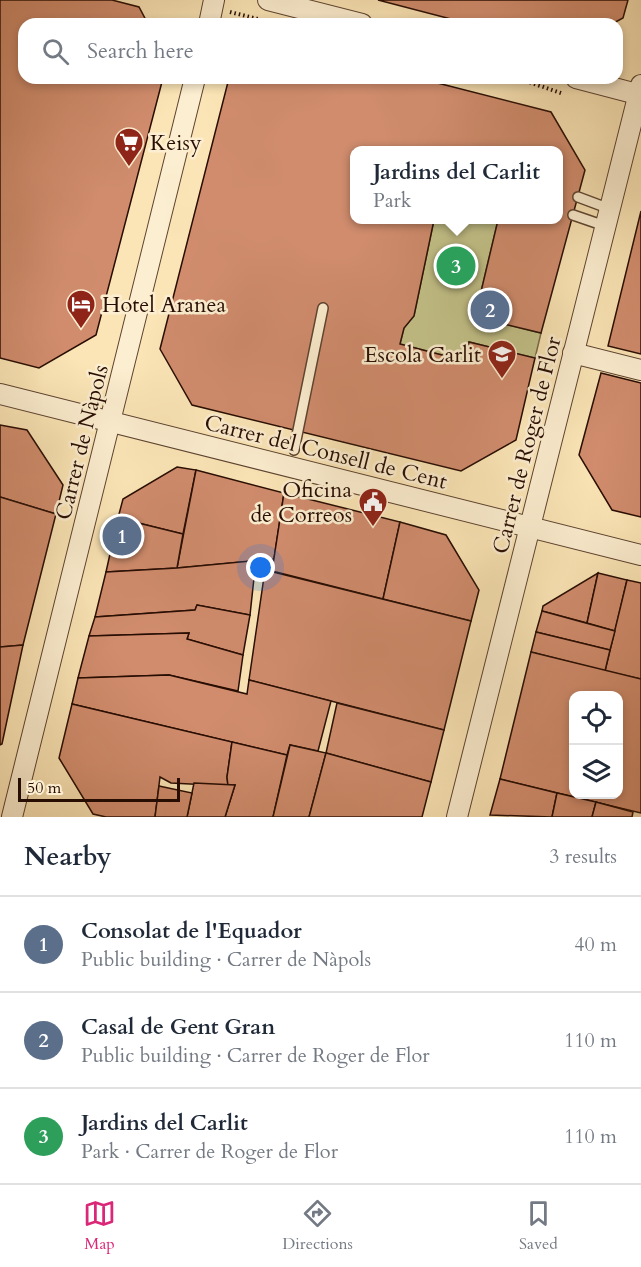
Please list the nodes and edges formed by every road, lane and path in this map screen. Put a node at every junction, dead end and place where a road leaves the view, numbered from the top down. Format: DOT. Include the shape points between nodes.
graph roads {
  1 [pos="214,0"];
  2 [pos="268,0"];
  3 [pos="210,18"];
  4 [pos="338,18"];
  5 [pos="194,84"];
  6 [pos="606,84"];
  7 [pos="640,91"];
  8 [pos="635,137"];
  9 [pos="578,197"];
  10 [pos="573,215"];
  11 [pos="608,218"];
  12 [pos="322,308"];
  13 [pos="573,353"];
  14 [pos="641,370"];
  15 [pos="0,394"];
  16 [pos="110,421"];
  17 [pos="294,450"];
  18 [pos="530,527"];
  19 [pos="641,555"];
  20 [pos="12,817"];
  21 [pos="457,817"];
  1 -- 3 [label="street"];
  2 -- 4 [label="street"];
  5 -- 16 [label="street, Carrer de Nàpols"];
  6 -- 7 [label="street"];
  7 -- 8 [label="street, Carrer de Roger de Flor"];
  8 -- 11 [label="street, Carrer de Roger de Flor"];
  9 -- 11 [label="lane"];
  10 -- 11 [label="lane"];
  11 -- 13 [label="street, Carrer de Roger de Flor"];
  12 -- 17 [label="lane"];
  13 -- 14 [label="street"];
  13 -- 18 [label="street, Carrer de Roger de Flor"];
  15 -- 16 [label="street, Carrer del Consell de Cent"];
  16 -- 18 [label="street, Carrer del Consell de Cent"];
  16 -- 20 [label="street, Carrer de Nàpols"];
  18 -- 19 [label="street, Carrer del Consell de Cent"];
  18 -- 21 [label="street, Carrer de Roger de Flor"];
}
